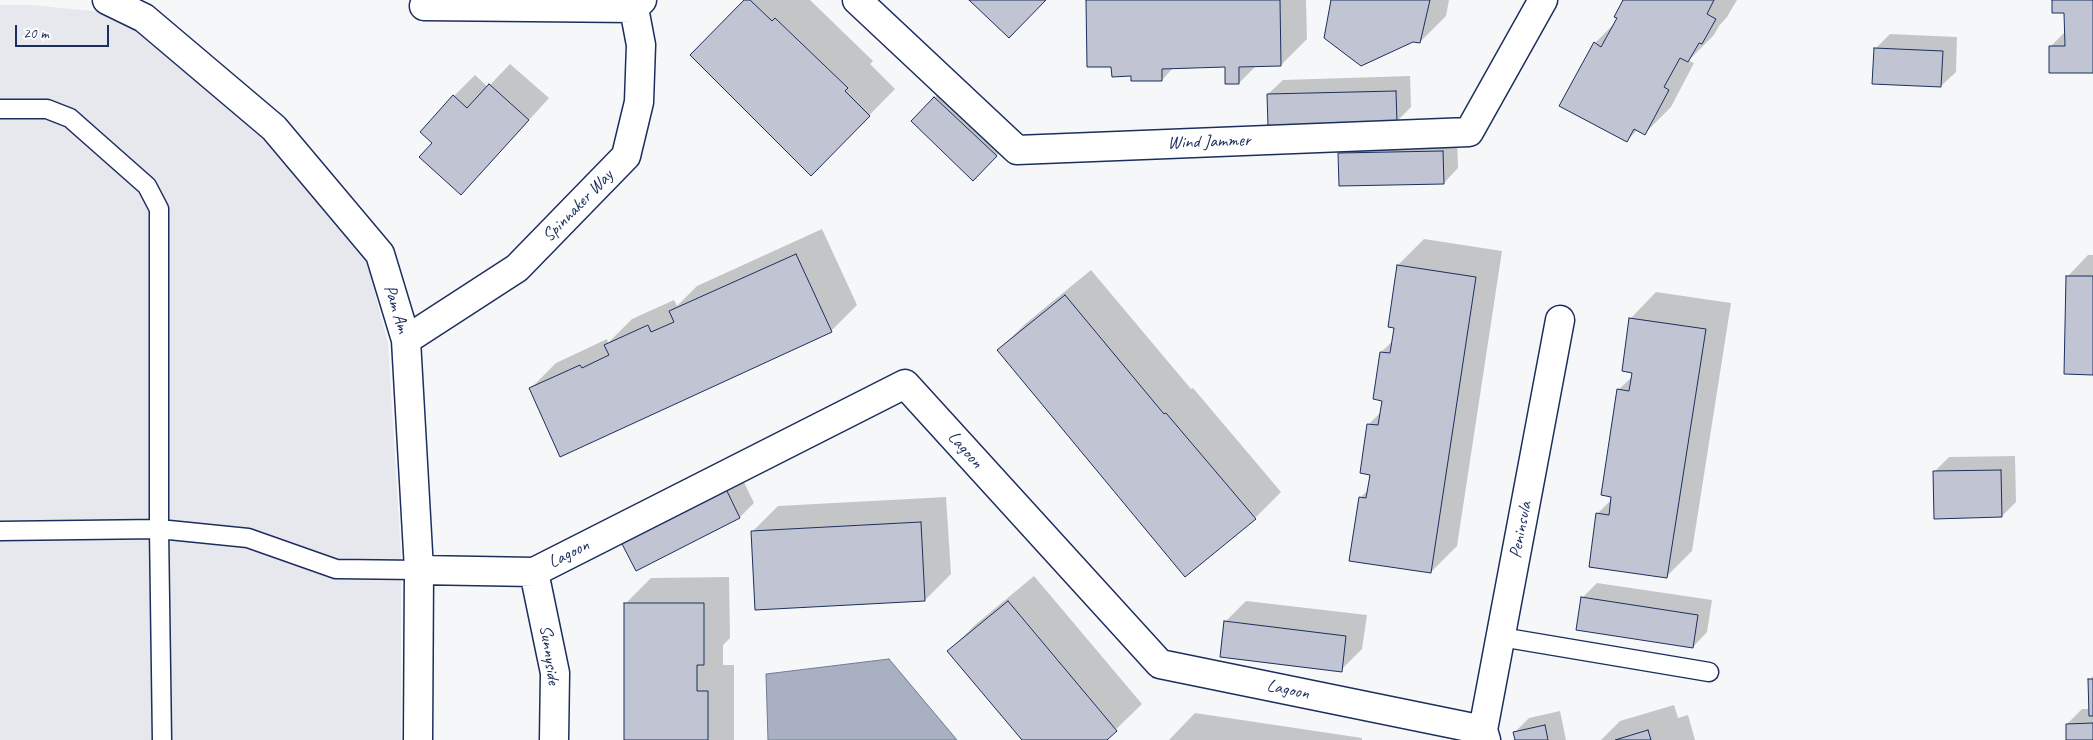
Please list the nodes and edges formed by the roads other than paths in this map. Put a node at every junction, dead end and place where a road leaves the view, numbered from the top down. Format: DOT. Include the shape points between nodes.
graph roads {
  1 [pos="107,0"];
  2 [pos="857,0"];
  3 [pos="1543,0"];
  4 [pos="638,4"];
  5 [pos="424,6"];
  6 [pos="0,109"];
  7 [pos="1560,320"];
  8 [pos="406,340"];
  9 [pos="159,529"];
  10 [pos="0,531"];
  11 [pos="419,570"];
  12 [pos="534,572"];
  13 [pos="1500,637"];
  14 [pos="1709,672"];
  15 [pos="1485,735"];
  16 [pos="162,740"];
  17 [pos="418,740"];
  18 [pos="554,740"];
  1 -- 8 [label="street, Pam Am" via="144,18 274,128 380,254"];
  2 -- 3 [label="street, Wind Jammer" via="1017,150 1469,132"];
  4 -- 5 [label="street, Spinnaker Way"];
  4 -- 8 [label="street, Spinnaker Way" via="641,45 639,102 626,156 517,268"];
  6 -- 9 [label="lane" via="46,109 70,118 147,186 159,209"];
  7 -- 13 [label="street, Peninsula"];
  8 -- 11 [label="street, Pam Am"];
  9 -- 10 [label="lane"];
  9 -- 11 [label="lane" via="248,538 336,569"];
  9 -- 16 [label="lane"];
  11 -- 12 [label="street, Lagoon"];
  11 -- 17 [label="street, Pam Am"];
  12 -- 15 [label="street, Lagoon" via="905,384 1160,664"];
  12 -- 18 [label="street, Sunnyside" via="555,673"];
  13 -- 14 [label="lane"];
  13 -- 15 [label="street, Peninsula"];
}
